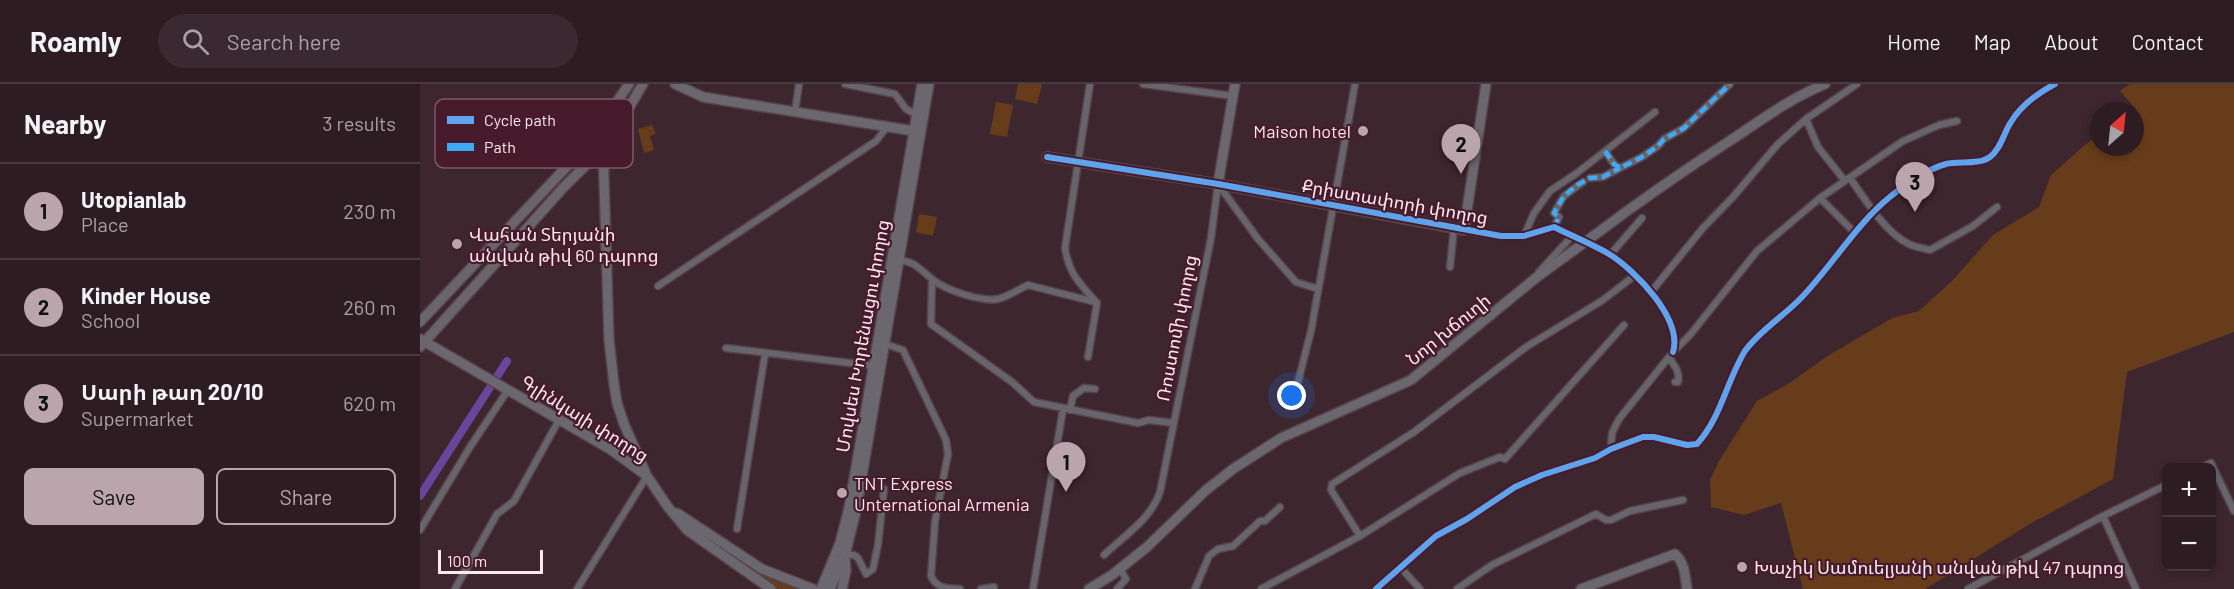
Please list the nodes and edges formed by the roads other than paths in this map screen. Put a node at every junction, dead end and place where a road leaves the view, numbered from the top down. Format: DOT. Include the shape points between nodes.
graph roads {
  1 [pos="629,84"];
  2 [pos="643,84"];
  3 [pos="675,84"];
  4 [pos="799,84"];
  5 [pos="845,84"];
  6 [pos="922,84"];
  7 [pos="930,84"];
  8 [pos="1090,84"];
  9 [pos="1143,84"];
  10 [pos="1235,84"];
  11 [pos="1355,84"];
  12 [pos="1486,84"];
  13 [pos="1730,84"];
  14 [pos="1825,84"];
  15 [pos="1857,84"];
  16 [pos="2055,84"];
  17 [pos="1812,87"];
  18 [pos="1233,96"];
  19 [pos="619,99"];
  20 [pos="633,101"];
  21 [pos="795,112"];
  22 [pos="1655,112"];
  23 [pos="917,115"];
  24 [pos="1806,119"];
  25 [pos="1957,121"];
  26 [pos="887,127"];
  27 [pos="918,132"];
  28 [pos="1605,152"];
  29 [pos="1047,157"];
  30 [pos="1077,162"];
  31 [pos="565,168"];
  32 [pos="583,168"];
  33 [pos="604,168"];
  34 [pos="1620,168"];
  35 [pos="1590,178"];
  36 [pos="1848,179"];
  37 [pos="1583,182"];
  38 [pos="1218,184"];
  39 [pos="1820,198"];
  40 [pos="1332,206"];
  41 [pos="1997,207"];
  42 [pos="1875,213"];
  43 [pos="1642,218"];
  44 [pos="1554,227"];
  45 [pos="1459,229"];
  46 [pos="1855,233"];
  47 [pos="1573,235"];
  48 [pos="1524,236"];
  49 [pos="1610,255"];
  50 [pos="896,259"];
  51 [pos="1450,267"];
  52 [pos="1634,276"];
  53 [pos="1537,277"];
  54 [pos="932,279"];
  55 [pos="658,286"];
  56 [pos="1318,290"];
  57 [pos="1651,292"];
  58 [pos="1096,303"];
  59 [pos="420,322"];
  60 [pos="1624,326"];
  61 [pos="422,343"];
  62 [pos="882,343"];
  63 [pos="726,348"];
  64 [pos="1673,352"];
  65 [pos="765,354"];
  66 [pos="1088,357"];
  67 [pos="1669,358"];
  68 [pos="874,366"];
  69 [pos="1298,382"];
  70 [pos="1675,382"];
  71 [pos="506,388"];
  72 [pos="1095,389"];
  73 [pos="1067,410"];
  74 [pos="559,420"];
  75 [pos="1174,423"];
  76 [pos="1611,449"];
  77 [pos="2216,473"];
  78 [pos="647,476"];
  79 [pos="2162,487"];
  80 [pos="884,489"];
  81 [pos="1683,500"];
  82 [pos="668,507"];
  83 [pos="1280,507"];
  84 [pos="2234,511"];
  85 [pos="2103,516"];
  86 [pos="737,529"];
  87 [pos="420,530"];
  88 [pos="1360,536"];
  89 [pos="845,555"];
  90 [pos="1104,555"];
  91 [pos="1401,568"];
  92 [pos="1120,569"];
  93 [pos="994,587"];
  94 [pos="809,588"];
  95 [pos="455,589"];
  96 [pos="576,589"];
  97 [pos="771,589"];
  98 [pos="821,589"];
  99 [pos="830,589"];
  100 [pos="842,589"];
  101 [pos="960,589"];
  102 [pos="981,589"];
  103 [pos="1032,589"];
  104 [pos="1089,589"];
  105 [pos="1117,589"];
  106 [pos="1195,589"];
  107 [pos="1261,589"];
  108 [pos="1376,589"];
  109 [pos="1420,589"];
  110 [pos="1457,589"];
  111 [pos="1581,589"];
  112 [pos="1687,589"];
  113 [pos="1968,589"];
  114 [pos="2136,589"];
  1 -- 19 [label="main road"];
  2 -- 20 [label="main road"];
  3 -- 21 [label="main road" via="703,97"];
  4 -- 21 [label="street"];
  5 -- 23 [label="street" via="895,94 906,109"];
  6 -- 23 [label="main road, Մովսես Խորենացու փողոց"];
  7 -- 27 [label="main road, Մովսես Խորենացու փողոց"];
  8 -- 30 [label="street"];
  9 -- 18 [label="street"];
  10 -- 18 [label="main road, Ռոստոմի փողոց"];
  11 -- 40 [label="street"];
  12 -- 45 [label="main road"];
  13 -- 34 [label="street" via="1684,128"];
  14 -- 17 [label="main road, Նոր խճուղի"];
  15 -- 24 [label="street"];
  16 -- 42 [label="street" via="2026,103 2011,120 1992,156 1936,168 1892,195"];
  17 -- 53 [label="main road, Նոր խճուղի, bridge" via="1685,170"];
  18 -- 38 [label="main road, Ռոստոմի փողոց"];
  21 -- 26 [label="main road"];
  22 -- 28 [label="street"];
  23 -- 27 [label="main road, Մովսես Խորենացու փողոց"];
  24 -- 36 [label="street" via="1818,147"];
  24 -- 57 [label="street" via="1778,144"];
  25 -- 36 [label="street" via="1939,124 1911,137"];
  26 -- 27 [label="main road"];
  26 -- 55 [label="street" via="876,141"];
  27 -- 50 [label="main road, Մովսես Խորենացու փողոց"];
  28 -- 34 [label="street"];
  28 -- 48 [label="street" via="1550,191"];
  29 -- 30 [label="main road, Քրիստափորի փողոց"];
  30 -- 38 [label="main road, Քրիստափորի փողոց"];
  30 -- 58 [label="street" via="1065,248 1067,263 1073,277"];
  31 -- 59 [label="main road"];
  32 -- 61 [label="main road"];
  33 -- 78 [label="main road" via="614,384 624,424"];
  34 -- 35 [label="street" via="1603,177"];
  36 -- 39 [label="street"];
  36 -- 42 [label="street"];
  37 -- 44 [label="street" via="1564,196 1554,213 1559,217"];
  38 -- 40 [label="main road, Քրիստափորի փողոց"];
  38 -- 56 [label="street" via="1296,282"];
  38 -- 75 [label="street, Ռոստոմի փողոց"];
  39 -- 46 [label="street"];
  39 -- 64 [label="street" via="1757,251"];
  40 -- 45 [label="main road, Քրիստափորի փողոց"];
  40 -- 56 [label="street"];
  41 -- 42 [label="street" via="1973,226 1930,250 1907,244"];
  42 -- 46 [label="street"];
  43 -- 49 [label="street"];
  44 -- 47 [label="street"];
  44 -- 48 [label="street, Քրիստափորի փողոց"];
  45 -- 48 [label="street, Քրիստափորի փողոց"];
  45 -- 51 [label="street"];
  46 -- 76 [label="street" via="1816,283 1746,350 1710,427 1697,444 1648,437"];
  47 -- 49 [label="street"];
  47 -- 53 [label="street"];
  49 -- 52 [label="street"];
  50 -- 54 [label="street" via="920,267"];
  50 -- 62 [label="main road, Մովսես Խորենացու փողոց"];
  52 -- 57 [label="street"];
  52 -- 88 [label="street" via="1603,300 1526,347 1414,432 1332,484 1331,490"];
  53 -- 92 [label="main road, Նոր խճուղի" via="1411,380 1281,438 1233,469"];
  54 -- 58 [label="street" via="958,293 976,297 996,299 1028,285"];
  54 -- 73 [label="street" via="930,320 934,327 1034,402"];
  56 -- 69 [label="street"];
  57 -- 64 [label="street" via="1673,331"];
  58 -- 66 [label="street"];
  60 -- 88 [label="street" via="1505,459 1500,457 1460,472"];
  61 -- 71 [label="main road, Գլինկայի փողոց"];
  62 -- 68 [label="main road, Մովսես Խորենացու փողոց"];
  62 -- 89 [label="main road, Մովսես Խորենացու փողոց" via="856,511"];
  62 -- 101 [label="street" via="898,347 906,355 946,440 948,454 935,521 931,576 942,588"];
  63 -- 65 [label="street"];
  64 -- 67 [label="street"];
  65 -- 68 [label="street"];
  65 -- 86 [label="street"];
  67 -- 70 [label="street" via="1679,375"];
  67 -- 76 [label="street" via="1615,425"];
  68 -- 98 [label="main road, Մովսես Խորենացու փողոց" via="849,508"];
  71 -- 74 [label="main road, Գլինկայի փողոց"];
  71 -- 87 [label="street"];
  72 -- 73 [label="street" via="1084,388 1074,395"];
  73 -- 75 [label="street" via="1138,423"];
  73 -- 103 [label="street"];
  74 -- 78 [label="main road, Գլինկայի փողոց"];
  74 -- 95 [label="street" via="514,501 497,514"];
  75 -- 90 [label="street, Ռոստոմի փողոց" via="1156,504"];
  76 -- 91 [label="street" via="1595,459 1515,487 1436,536"];
  77 -- 84 [label="street"];
  78 -- 82 [label="main road, Գլինկայի փողոց"];
  78 -- 96 [label="street"];
  79 -- 85 [label="street"];
  80 -- 89 [label="street" via="873,569 866,574 858,558"];
  81 -- 110 [label="street" via="1630,511 1611,520 1596,514 1492,565"];
  82 -- 94 [label="main road" via="762,569"];
  82 -- 97 [label="main road, Գլինկայի փողոց" via="687,530"];
  83 -- 106 [label="street" via="1233,546 1209,556"];
  85 -- 113 [label="street"];
  85 -- 114 [label="street"];
  88 -- 107 [label="street"];
  89 -- 99 [label="main road, Մովսես Խորենացու փողոց"];
  89 -- 100 [label="main road"];
  91 -- 108 [label="street"];
  91 -- 109 [label="street"];
  92 -- 104 [label="main road, Նոր խճուղի"];
  92 -- 105 [label="street" via="1126,579"];
  93 -- 102 [label="street"];
  111 -- 112 [label="main road" via="1676,554 1684,566"];
}
